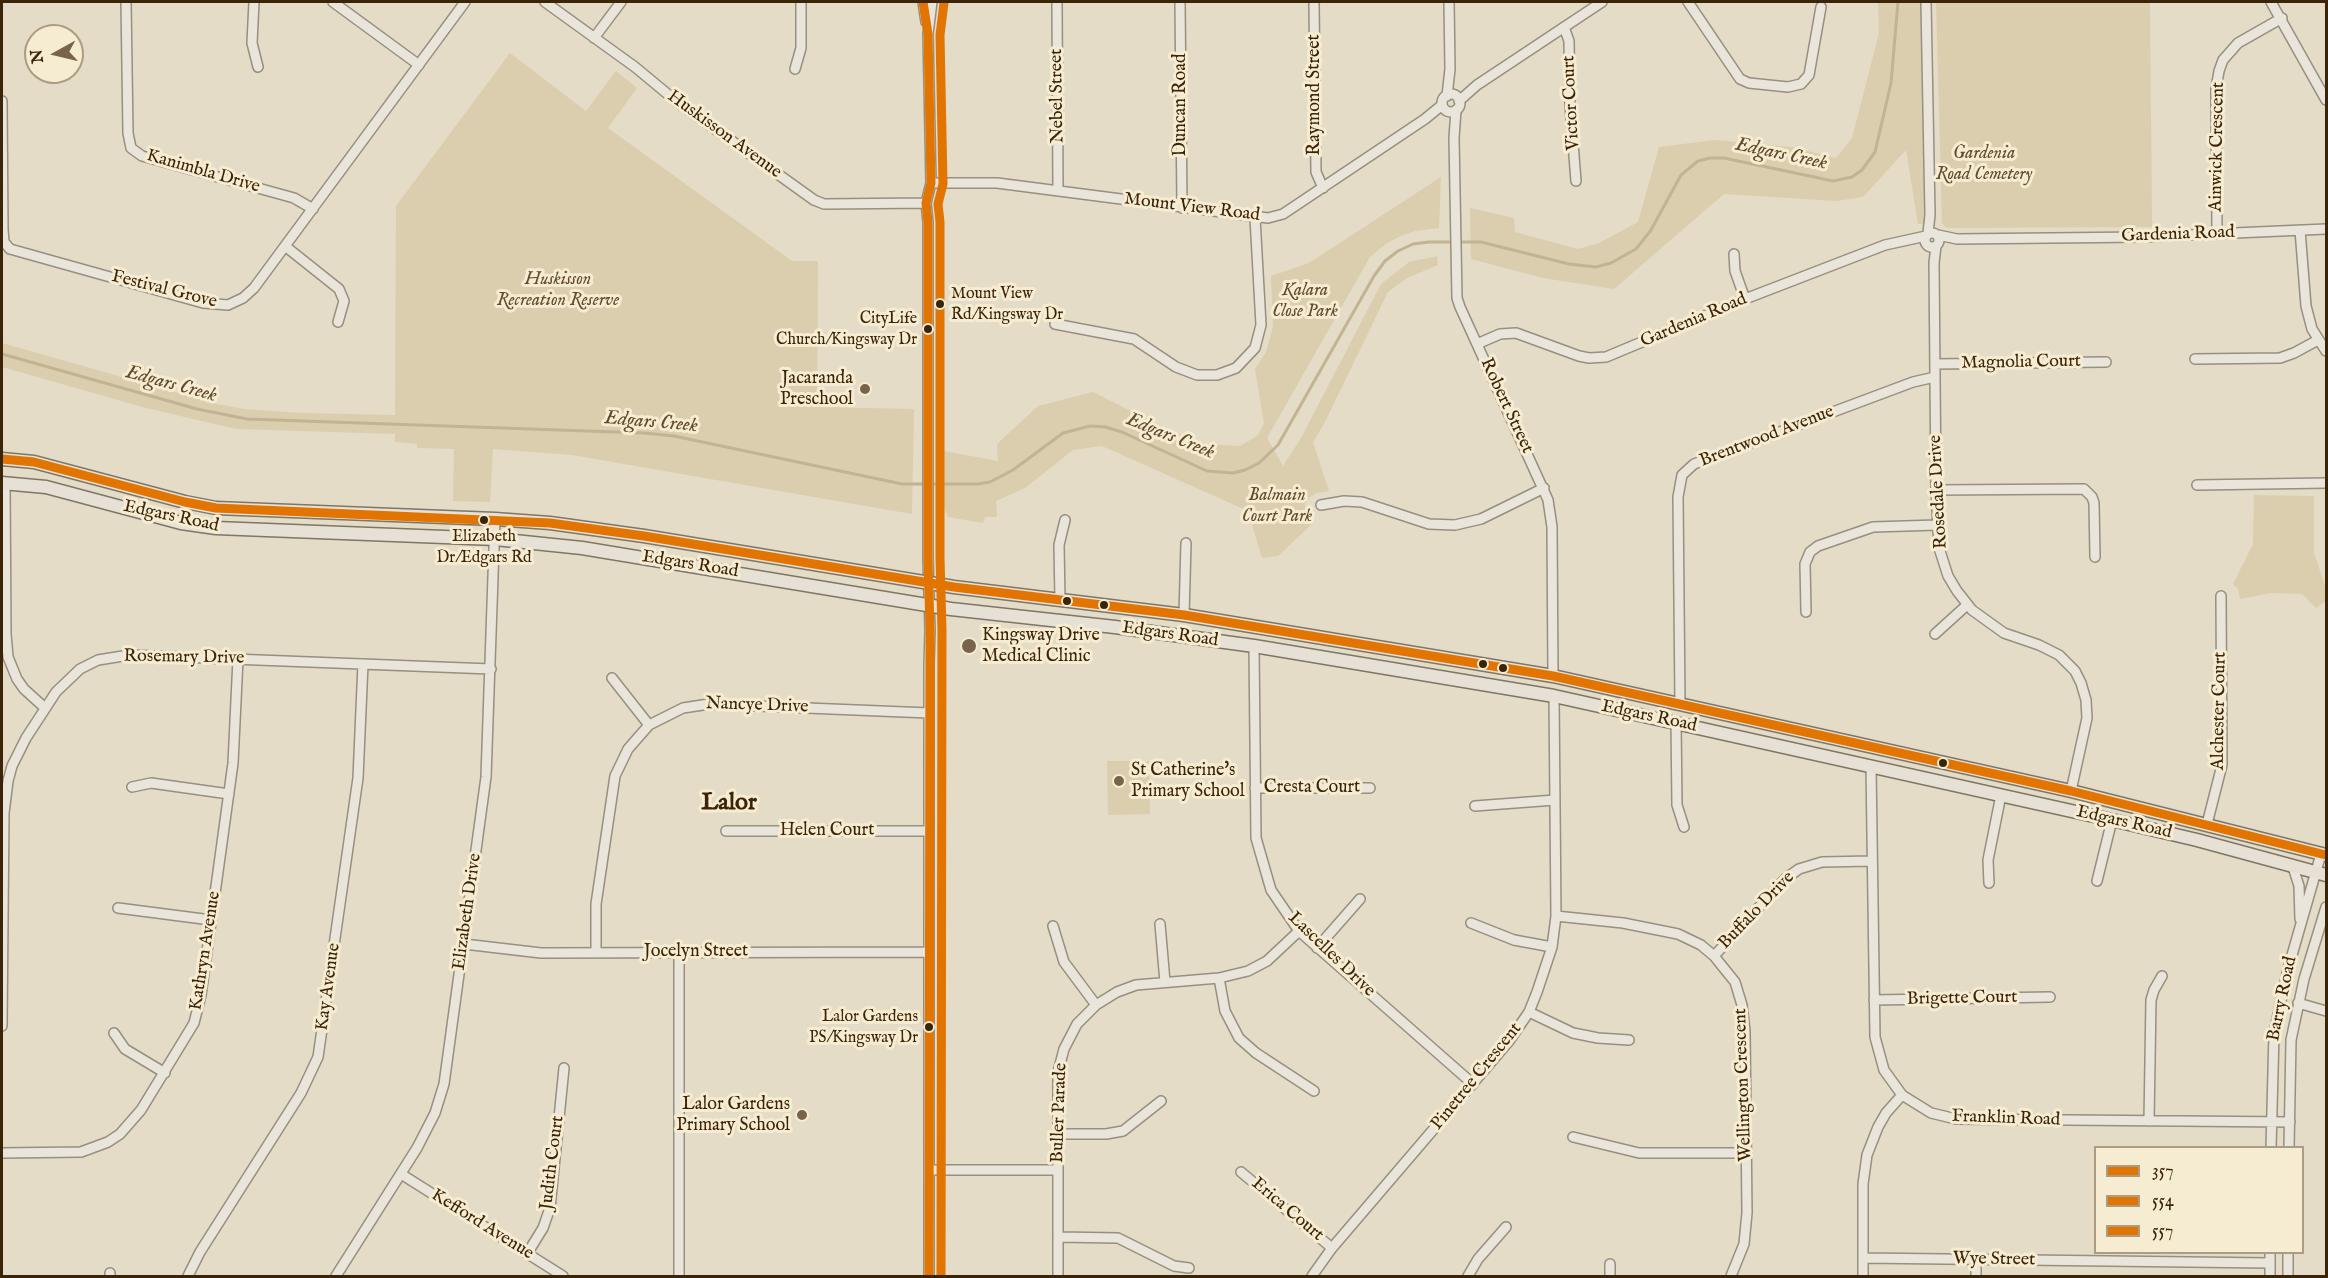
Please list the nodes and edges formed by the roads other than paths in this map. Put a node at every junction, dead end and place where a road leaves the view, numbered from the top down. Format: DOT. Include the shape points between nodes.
graph roads {
  1 [pos="126,2"];
  2 [pos="254,2"];
  3 [pos="333,2"];
  4 [pos="465,2"];
  5 [pos="545,2"];
  6 [pos="621,2"];
  7 [pos="801,2"];
  8 [pos="923,2"];
  9 [pos="932,2"];
  10 [pos="1057,2"];
  11 [pos="1180,2"];
  12 [pos="1314,2"];
  13 [pos="1449,2"];
  14 [pos="1602,2"];
  15 [pos="1688,2"];
  16 [pos="1926,2"];
  17 [pos="2271,2"];
  18 [pos="1588,6"];
  19 [pos="1821,7"];
  20 [pos="2282,18"];
  21 [pos="1564,27"];
  22 [pos="928,34"];
  23 [pos="594,38"];
  24 [pos="419,65"];
  25 [pos="258,67"];
  26 [pos="795,69"];
  27 [pos="2326,100"];
  28 [pos="2,101"];
  29 [pos="1451,103"];
  30 [pos="1576,181"];
  31 [pos="931,183"];
  32 [pos="1323,188"];
  33 [pos="1058,190"];
  34 [pos="926,203"];
  35 [pos="1182,208"];
  36 [pos="313,209"];
  37 [pos="1256,218"];
  38 [pos="2326,229"];
  39 [pos="2300,230"];
  40 [pos="2217,234"];
  41 [pos="1932,240"];
  42 [pos="285,246"];
  43 [pos="1734,254"];
  44 [pos="1745,299"];
  45 [pos="338,322"];
  46 [pos="1055,324"];
  47 [pos="2318,340"];
  48 [pos="1477,344"];
  49 [pos="2326,351"];
  50 [pos="2195,359"];
  51 [pos="2106,362"];
  52 [pos="1935,364"];
  53 [pos="1935,377"];
  54 [pos="2,459"];
  55 [pos="3,483"];
  56 [pos="2326,483"];
  57 [pos="2197,485"];
  58 [pos="1544,488"];
  59 [pos="1936,490"];
  60 [pos="1321,505"];
  61 [pos="244,509"];
  62 [pos="495,519"];
  63 [pos="1065,520"];
  64 [pos="1937,525"];
  65 [pos="243,530"];
  66 [pos="495,539"];
  67 [pos="1186,543"];
  68 [pos="2095,557"];
  69 [pos="929,582"];
  70 [pos="2221,596"];
  71 [pos="1059,601"];
  72 [pos="930,605"];
  73 [pos="1967,605"];
  74 [pos="1117,607"];
  75 [pos="1806,612"];
  76 [pos="1184,615"];
  77 [pos="1115,627"];
  78 [pos="1935,634"];
  79 [pos="1254,646"];
  80 [pos="1402,651"];
  81 [pos="238,659"];
  82 [pos="363,663"];
  83 [pos="491,669"];
  84 [pos="1400,671"];
  85 [pos="1553,676"];
  86 [pos="612,678"];
  87 [pos="1554,696"];
  88 [pos="1680,704"];
  89 [pos="45,708"];
  90 [pos="929,713"];
  91 [pos="1676,723"];
  92 [pos="649,725"];
  93 [pos="1776,725"];
  94 [pos="1772,745"];
  95 [pos="1871,767"];
  96 [pos="132,787"];
  97 [pos="1255,788"];
  98 [pos="1370,788"];
  99 [pos="2071,791"];
  100 [pos="229,794"];
  101 [pos="2001,795"];
  102 [pos="1555,800"];
  103 [pos="1475,806"];
  104 [pos="2112,820"];
  105 [pos="2207,824"];
  106 [pos="1684,827"];
  107 [pos="726,831"];
  108 [pos="929,831"];
  109 [pos="2324,855"];
  110 [pos="1872,861"];
  111 [pos="2293,867"];
  112 [pos="2321,874"];
  113 [pos="2097,881"];
  114 [pos="1989,883"];
  115 [pos="1360,899"];
  116 [pos="2326,907"];
  117 [pos="118,908"];
  118 [pos="1556,916"];
  119 [pos="212,920"];
  120 [pos="1471,923"];
  121 [pos="1160,924"];
  122 [pos="1053,926"];
  123 [pos="2300,930"];
  124 [pos="1299,931"];
  125 [pos="464,944"];
  126 [pos="1552,946"];
  127 [pos="1317,948"];
  128 [pos="679,952"];
  129 [pos="929,952"];
  130 [pos="596,953"];
  131 [pos="1714,956"];
  132 [pos="2162,976"];
  133 [pos="1219,978"];
  134 [pos="1165,982"];
  135 [pos="2050,997"];
  136 [pos="1874,1000"];
  137 [pos="2298,1003"];
  138 [pos="1096,1005"];
  139 [pos="2326,1011"];
  140 [pos="1529,1012"];
  141 [pos="2,1026"];
  142 [pos="114,1033"];
  143 [pos="1629,1040"];
  144 [pos="564,1068"];
  145 [pos="165,1073"];
  146 [pos="1473,1084"];
  147 [pos="1314,1092"];
  148 [pos="1902,1095"];
  149 [pos="1161,1101"];
  150 [pos="2149,1121"];
  151 [pos="2271,1122"];
  152 [pos="2290,1122"];
  153 [pos="1058,1134"];
  154 [pos="1573,1137"];
  155 [pos="2271,1146"];
  156 [pos="2289,1146"];
  157 [pos="2,1153"];
  158 [pos="1746,1153"];
  159 [pos="929,1170"];
  160 [pos="1058,1170"];
  161 [pos="1241,1172"];
  162 [pos="401,1174"];
  163 [pos="1506,1227"];
  164 [pos="1058,1237"];
  165 [pos="1332,1248"];
  166 [pos="527,1254"];
  167 [pos="2288,1254"];
  168 [pos="1863,1258"];
  169 [pos="2270,1258"];
  170 [pos="1976,1260"];
  171 [pos="1610,1264"];
  172 [pos="1189,1268"];
  173 [pos="188,1276"];
  174 [pos="336,1276"];
  175 [pos="563,1276"];
  176 [pos="679,1276"];
  177 [pos="929,1276"];
  178 [pos="1058,1276"];
  179 [pos="1312,1276"];
  180 [pos="1468,1276"];
  181 [pos="1610,1276"];
  182 [pos="1731,1276"];
  183 [pos="1863,1276"];
  184 [pos="1976,1276"];
  185 [pos="2270,1276"];
  186 [pos="2288,1276"];
  1 -- 36 [label="street, Kanimbla Drive" via="131,148 142,156 294,198"];
  2 -- 25 [label="street" via="252,43"];
  3 -- 24 [label="street"];
  4 -- 24 [label="street, Festival Grove"];
  5 -- 23 [label="street, Huskisson Avenue"];
  6 -- 23 [label="street"];
  7 -- 26 [label="street" via="801,48"];
  8 -- 22 [label="street"];
  9 -- 22 [label="street"];
  10 -- 33 [label="street, Nebel Street"];
  11 -- 35 [label="street, Duncan Road"];
  12 -- 32 [label="street, Raymond Street" via="1316,172"];
  13 -- 29 [label="street, Robert Street"];
  14 -- 18 [label="street, Mount View Road"];
  15 -- 19 [label="street" via="1740,79 1788,87 1801,84 1809,75"];
  16 -- 41 [label="street, Rosedale Drive"];
  17 -- 20 [label="street"];
  18 -- 21 [label="street, Mount View Road"];
  20 -- 27 [label="street"];
  20 -- 40 [label="street, Ainwick Crescent" via="2238,43 2219,71"];
  21 -- 29 [label="street, Mount View Road"];
  21 -- 30 [label="street, Victor Court" via="1569,41"];
  22 -- 31 [label="street"];
  23 -- 34 [label="street, Huskisson Avenue" via="814,200 825,204"];
  24 -- 36 [label="street, Festival Grove"];
  28 -- 42 [label="street, Festival Grove" via="3,237 15,252 222,305 243,298 254,288"];
  29 -- 32 [label="street, Mount View Road"];
  29 -- 48 [label="street, Robert Street" via="1457,298"];
  31 -- 33 [label="street, Mount View Road" via="997,183"];
  31 -- 34 [label="street"];
  32 -- 37 [label="street, Mount View Road" via="1283,214"];
  33 -- 35 [label="street, Mount View Road"];
  34 -- 69 [label="street"];
  35 -- 37 [label="street, Mount View Road"];
  36 -- 42 [label="street, Festival Grove"];
  37 -- 46 [label="street" via="1260,336 1245,361 1227,372 1197,375 1176,367 1134,339"];
  38 -- 39 [label="street, Gardenia Road"];
  39 -- 40 [label="street, Gardenia Road"];
  39 -- 47 [label="street" via="2306,306"];
  40 -- 41 [label="street, Gardenia Road"];
  41 -- 44 [label="street, Gardenia Road" via="1910,239 1885,245"];
  41 -- 52 [label="street, Rosedale Drive"];
  42 -- 45 [label="street" via="339,289 344,301"];
  43 -- 44 [label="street" via="1735,271"];
  44 -- 48 [label="street, Gardenia Road" via="1606,357 1579,356 1516,333 1500,334"];
  47 -- 49 [label="street"];
  47 -- 50 [label="street" via="2280,358"];
  48 -- 58 [label="street, Robert Street"];
  51 -- 52 [label="street, Magnolia Court"];
  52 -- 53 [label="street, Rosedale Drive"];
  53 -- 59 [label="street, Rosedale Drive"];
  53 -- 88 [label="street, Brentwood Avenue" via="1912,382 1694,464 1682,475 1678,497"];
  54 -- 61 [label="main road, Edgars Road" via="34,462 185,502"];
  55 -- 65 [label="main road, Edgars Road" via="46,487 181,523"];
  55 -- 89 [label="street" via="8,657 24,689"];
  56 -- 57 [label="street"];
  58 -- 60 [label="street" via="1481,519 1455,525 1429,524 1362,502"];
  58 -- 85 [label="street, Robert Street" via="1552,527"];
  59 -- 64 [label="street, Rosedale Drive"];
  59 -- 68 [label="street" via="2084,489 2094,503"];
  61 -- 62 [label="main road, Edgars Road"];
  61 -- 65 [label="main road"];
  62 -- 66 [label="street, Elizabeth Drive"];
  62 -- 69 [label="main road, Edgars Road" via="644,536"];
  63 -- 71 [label="street" via="1059,545"];
  64 -- 73 [label="street, Rosedale Drive" via="1943,563"];
  64 -- 75 [label="street" via="1873,526 1818,546 1805,564"];
  65 -- 66 [label="main road, Edgars Road"];
  66 -- 72 [label="main road, Edgars Road" via="582,548"];
  66 -- 83 [label="street, Elizabeth Drive"];
  67 -- 76 [label="street"];
  69 -- 71 [label="main road, Edgars Road"];
  69 -- 72 [label="street"];
  70 -- 105 [label="street, Alchester Court" via="2222,765"];
  71 -- 74 [label="main road, Edgars Road"];
  72 -- 77 [label="main road, Edgars Road"];
  72 -- 90 [label="street"];
  73 -- 78 [label="street"];
  73 -- 99 [label="street, Rosedale Drive" via="2004,633 2059,655 2078,677 2087,718"];
  74 -- 76 [label="main road, Edgars Road"];
  74 -- 77 [label="main road"];
  76 -- 80 [label="main road, Edgars Road"];
  77 -- 79 [label="main road, Edgars Road"];
  79 -- 84 [label="main road, Edgars Road"];
  79 -- 97 [label="street, Lascelles Drive"];
  80 -- 84 [label="main road"];
  80 -- 85 [label="main road, Edgars Road"];
  81 -- 82 [label="street, Rosemary Drive"];
  81 -- 89 [label="street, Rosemary Drive" via="107,658 88,664 71,676"];
  81 -- 100 [label="street, Kathryn Avenue"];
  82 -- 83 [label="street, Rosemary Drive"];
  82 -- 173 [label="street, Kay Avenue" via="358,778 318,1057 301,1093"];
  83 -- 125 [label="street, Elizabeth Drive" via="486,777"];
  84 -- 87 [label="main road, Edgars Road"];
  85 -- 88 [label="main road, Edgars Road"];
  86 -- 92 [label="street"];
  87 -- 91 [label="main road, Edgars Road"];
  87 -- 102 [label="street, Pinetree Crescent"];
  88 -- 93 [label="main road, Edgars Road"];
  89 -- 141 [label="street, Rosemary Drive" via="17,753 5,797"];
  90 -- 92 [label="street, Nancye Drive" via="709,704 683,708"];
  90 -- 108 [label="street"];
  91 -- 94 [label="main road, Edgars Road"];
  91 -- 106 [label="street" via="1677,805"];
  92 -- 130 [label="street, Nancye Drive" via="628,749 615,776 597,904"];
  93 -- 94 [label="main road"];
  93 -- 99 [label="main road, Edgars Road"];
  94 -- 95 [label="main road, Edgars Road"];
  95 -- 101 [label="main road, Edgars Road"];
  95 -- 110 [label="street, Franklin Road"];
  96 -- 100 [label="street" via="151,783"];
  97 -- 98 [label="street, Cresta Court"];
  97 -- 124 [label="street, Lascelles Drive" via="1256,838 1265,874 1278,903"];
  99 -- 105 [label="main road, Edgars Road"];
  100 -- 119 [label="street, Kathryn Avenue"];
  101 -- 104 [label="main road, Edgars Road"];
  101 -- 114 [label="street" via="1988,860"];
  102 -- 103 [label="street"];
  102 -- 118 [label="street, Pinetree Crescent"];
  104 -- 111 [label="main road, Edgars Road"];
  104 -- 113 [label="street"];
  105 -- 109 [label="main road, Edgars Road"];
  107 -- 108 [label="street, Helen Court"];
  108 -- 129 [label="street"];
  109 -- 112 [label="street, Barry Road"];
  110 -- 131 [label="street, Buffalo Drive" via="1822,862 1799,869 1785,879"];
  110 -- 136 [label="street, Franklin Road"];
  111 -- 112 [label="main road, Edgars Road"];
  111 -- 123 [label="street" via="2299,886"];
  112 -- 123 [label="street, Barry Road"];
  115 -- 127 [label="street"];
  116 -- 137 [label="street, Barry Road"];
  117 -- 119 [label="street"];
  118 -- 126 [label="street, Pinetree Crescent"];
  118 -- 131 [label="street, Wellington Crescent" via="1615,921 1678,934"];
  119 -- 145 [label="street, Kathryn Avenue" via="198,1010 189,1034"];
  120 -- 126 [label="street" via="1514,940"];
  121 -- 134 [label="street"];
  122 -- 138 [label="street" via="1064,962"];
  123 -- 151 [label="street, Barry Road" via="2274,1033"];
  124 -- 127 [label="street, Lascelles Drive"];
  124 -- 133 [label="street, Buller Parade" via="1267,961"];
  125 -- 130 [label="street, Jocelyn Street" via="525,952"];
  125 -- 162 [label="street, Elizabeth Drive" via="441,1095 427,1131"];
  126 -- 140 [label="street, Pinetree Crescent"];
  127 -- 146 [label="street, Lascelles Drive"];
  128 -- 129 [label="street, Jocelyn Street"];
  128 -- 130 [label="street, Jocelyn Street"];
  128 -- 176 [label="street"];
  129 -- 159 [label="street"];
  131 -- 158 [label="street, Wellington Crescent" via="1734,982 1742,1005"];
  132 -- 150 [label="street" via="2154,990 2150,1012"];
  133 -- 134 [label="street, Buller Parade"];
  133 -- 147 [label="street" via="1225,1011 1239,1038"];
  134 -- 138 [label="street, Buller Parade" via="1125,989"];
  135 -- 136 [label="street, Brigette Court"];
  136 -- 148 [label="street, Franklin Road" via="1880,1059"];
  137 -- 139 [label="street"];
  137 -- 152 [label="street, Barry Road" via="2291,1040"];
  138 -- 153 [label="street, Buller Parade" via="1077,1024 1060,1060"];
  140 -- 143 [label="street" via="1573,1033"];
  140 -- 146 [label="street, Pinetree Crescent"];
  142 -- 145 [label="street" via="125,1049"];
  144 -- 166 [label="street, Judith Court" via="550,1208"];
  145 -- 157 [label="street, Kathryn Avenue" via="131,1125 108,1142 66,1154"];
  146 -- 165 [label="street, Pinetree Crescent"];
  148 -- 150 [label="street, Franklin Road" via="1931,1113 1956,1119"];
  148 -- 168 [label="street" via="1886,1113 1867,1155"];
  149 -- 153 [label="street" via="1123,1131"];
  150 -- 151 [label="street, Franklin Road"];
  151 -- 152 [label="street, Franklin Road"];
  151 -- 155 [label="street, Barry Road"];
  152 -- 156 [label="street, Barry Road"];
  153 -- 160 [label="street, Buller Parade"];
  154 -- 158 [label="street" via="1639,1153"];
  158 -- 182 [label="street, Wellington Crescent" via="1746,1229"];
  159 -- 160 [label="street"];
  159 -- 177 [label="street"];
  160 -- 164 [label="street, Buller Parade"];
  161 -- 165 [label="street, Erica Court"];
  162 -- 166 [label="street, Kefford Avenue"];
  162 -- 174 [label="street, Elizabeth Drive"];
  163 -- 180 [label="street"];
  164 -- 172 [label="street" via="1118,1238 1174,1266"];
  164 -- 178 [label="street, Buller Parade"];
  165 -- 179 [label="street, Pinetree Crescent"];
  166 -- 175 [label="street, Kefford Avenue"];
  167 -- 186 [label="street"];
  168 -- 170 [label="street, Wye Street"];
  168 -- 183 [label="street"];
  169 -- 170 [label="street, Wye Street"];
  169 -- 185 [label="street"];
  170 -- 184 [label="street"];
  171 -- 181 [label="street"];
}
